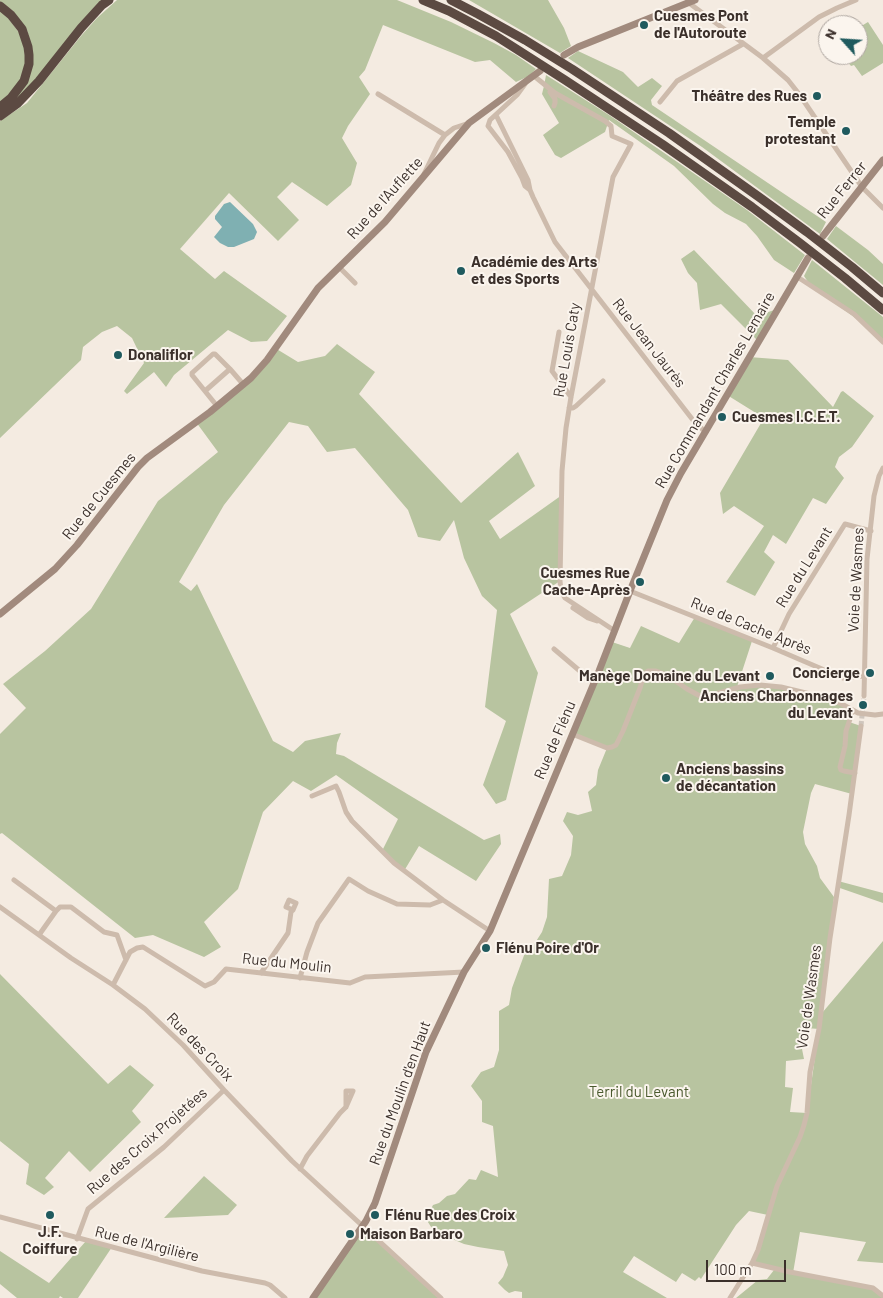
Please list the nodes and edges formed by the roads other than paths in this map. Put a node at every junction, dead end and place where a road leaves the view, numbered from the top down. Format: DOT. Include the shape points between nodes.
graph roads {
  1 [pos="109,0"];
  2 [pos="423,0"];
  3 [pos="451,0"];
  4 [pos="856,0"];
  5 [pos="692,1"];
  6 [pos="0,6"];
  7 [pos="743,44"];
  8 [pos="564,55"];
  9 [pos="763,58"];
  10 [pos="537,74"];
  11 [pos="526,82"];
  12 [pos="547,87"];
  13 [pos="378,94"];
  14 [pos="660,102"];
  15 [pos="554,106"];
  16 [pos="0,107"];
  17 [pos="496,115"];
  18 [pos="0,116"];
  19 [pos="469,123"];
  20 [pos="445,135"];
  21 [pos="883,160"];
  22 [pos="421,179"];
  23 [pos="862,187"];
  24 [pos="530,190"];
  25 [pos="883,208"];
  26 [pos="823,236"];
  27 [pos="808,258"];
  28 [pos="339,267"];
  29 [pos="796,276"];
  30 [pos="355,283"];
  31 [pos="591,288"];
  32 [pos="883,293"];
  33 [pos="883,310"];
  34 [pos="559,332"];
  35 [pos="883,342"];
  36 [pos="267,360"];
  37 [pos="230,369"];
  38 [pos="603,381"];
  39 [pos="243,384"];
  40 [pos="205,390"];
  41 [pos="571,397"];
  42 [pos="217,406"];
  43 [pos="569,408"];
  44 [pos="706,432"];
  45 [pos="883,468"];
  46 [pos="871,531"];
  47 [pos="630,591"];
  48 [pos="573,608"];
  49 [pos="0,614"];
  50 [pos="600,621"];
  51 [pos="614,631"];
  52 [pos="773,648"];
  53 [pos="554,649"];
  54 [pos="864,676"];
  55 [pos="594,682"];
  56 [pos="864,696"];
  57 [pos="853,710"];
  58 [pos="883,714"];
  59 [pos="862,726"];
  60 [pos="572,734"];
  61 [pos="855,773"];
  62 [pos="312,796"];
  63 [pos="541,809"];
  64 [pos="14,880"];
  65 [pos="443,900"];
  66 [pos="0,908"];
  67 [pos="293,910"];
  68 [pos="56,911"];
  69 [pos="490,931"];
  70 [pos="39,935"];
  71 [pos="126,960"];
  72 [pos="464,972"];
  73 [pos="261,973"];
  74 [pos="300,978"];
  75 [pos="114,985"];
  76 [pos="224,1090"];
  77 [pos="346,1107"];
  78 [pos="300,1169"];
  79 [pos="0,1217"];
  80 [pos="362,1227"];
  81 [pos="77,1238"];
  82 [pos="752,1263"];
  83 [pos="883,1296"];
  84 [pos="285,1298"];
  85 [pos="313,1298"];
  86 [pos="441,1298"];
  87 [pos="730,1298"];
  1 -- 18 [label="highway" via="80,28 39,81"];
  2 -- 33 [label="highway" via="496,36 662,144 752,207"];
  3 -- 32 [label="highway" via="557,59 668,133 759,196"];
  4 -- 9 [label="street" via="813,21"];
  5 -- 7 [label="street"];
  5 -- 8 [label="street" via="578,46"];
  6 -- 16 [label="highway" via="22,29 29,55 24,81"];
  7 -- 9 [label="street"];
  7 -- 14 [label="street" via="677,81"];
  9 -- 23 [label="street" via="799,94"];
  10 -- 11 [label="street, Rue de l'Auflette"];
  10 -- 12 [label="street, Rue Louis Caty"];
  11 -- 17 [label="street"];
  11 -- 19 [label="street, Rue de l'Auflette"];
  12 -- 15 [label="street" via="555,99"];
  12 -- 31 [label="street, Rue Louis Caty" via="605,121 611,126 612,136 630,144 612,177"];
  13 -- 20 [label="street"];
  17 -- 24 [label="street, Rue Jean Jaurès"];
  17 -- 24 [label="street, Rue Jean Jaurès" via="488,126"];
  19 -- 20 [label="street"];
  19 -- 22 [label="street, Rue de l'Auflette"];
  20 -- 22 [label="street"];
  21 -- 23 [label="street, Rue Ferrer"];
  22 -- 28 [label="street, Rue de l'Auflette" via="385,222"];
  23 -- 25 [label="street"];
  23 -- 26 [label="street, Rue Ferrer"];
  24 -- 31 [label="street, Rue Jean Jaurès" via="555,242"];
  27 -- 29 [label="street"];
  28 -- 30 [label="street"];
  28 -- 36 [label="street, Rue de l'Auflette" via="318,288"];
  29 -- 35 [label="street" via="854,314"];
  29 -- 44 [label="street, Rue Commandant Charles Lemaire"];
  31 -- 41 [label="street, Rue Louis Caty"];
  31 -- 44 [label="street, Rue Jean Jaurès" via="696,424"];
  34 -- 41 [label="street" via="552,371"];
  36 -- 39 [label="street, Rue de Cuesmes"];
  37 -- 39 [label="street"];
  37 -- 40 [label="street"];
  37 -- 40 [label="street" via="213,354 192,373"];
  38 -- 43 [label="street" via="576,406"];
  39 -- 42 [label="street, Rue de Cuesmes"];
  40 -- 42 [label="street"];
  41 -- 43 [label="street, Rue Louis Caty"];
  42 -- 49 [label="street, Rue de Cuesmes" via="142,463 78,546 56,569"];
  43 -- 50 [label="street, Rue Louis Caty" via="562,471 561,591 565,598"];
  44 -- 47 [label="street, Rue Commandant Charles Lemaire" via="667,500"];
  45 -- 46 [label="street, Voie de Wasmes" via="874,496"];
  46 -- 52 [label="street, Rue du Levant" via="845,524 789,614"];
  46 -- 54 [label="street, Voie de Wasmes" via="866,574"];
  47 -- 51 [label="street, Rue Commandant Charles Lemaire"];
  47 -- 52 [label="street, Rue de Cache Après"];
  48 -- 50 [label="street" via="594,621"];
  50 -- 51 [label="street, Rue Louis Caty"];
  51 -- 55 [label="street, Rue de Flénu"];
  52 -- 54 [label="street, Rue de Cache Après" via="843,678"];
  53 -- 55 [label="street"];
  54 -- 56 [label="street, Voie de Wasmes"];
  55 -- 60 [label="street, Rue de Flénu"];
  57 -- 58 [label="street"];
  57 -- 60 [label="street" via="810,694 760,684 700,696 667,675 648,671 616,745 607,748"];
  57 -- 61 [label="street" via="840,767"];
  59 -- 61 [label="street, Voie de Wasmes"];
  60 -- 63 [label="street, Rue de Flénu"];
  61 -- 82 [label="street, Voie de Wasmes" via="819,1029 810,1072 807,1113 800,1137 777,1186"];
  62 -- 65 [label="street" via="336,786 352,821 394,864"];
  63 -- 69 [label="street, Rue du Moulin d'en Haut"];
  64 -- 68 [label="street"];
  65 -- 69 [label="street"];
  65 -- 74 [label="street" via="430,905 398,904 348,879 318,922"];
  66 -- 70 [label="street, Rue des Croix"];
  67 -- 73 [label="street" via="288,933"];
  68 -- 70 [label="street"];
  68 -- 71 [label="street" via="60,907 71,907 104,932 117,935"];
  69 -- 72 [label="street, Rue du Moulin d'en Haut"];
  70 -- 75 [label="street, Rue des Croix"];
  71 -- 73 [label="street, Rue du Moulin" via="130,952 143,947 205,986 214,982 226,969"];
  71 -- 75 [label="street"];
  72 -- 74 [label="street, Rue du Moulin" via="365,977 350,983"];
  72 -- 80 [label="street, Rue du Moulin d'en Haut" via="426,1052 379,1193"];
  73 -- 74 [label="street, Rue du Moulin"];
  75 -- 76 [label="street, Rue des Croix" via="183,1045"];
  76 -- 78 [label="street, Rue des Croix"];
  76 -- 81 [label="street, Rue des Croix Projetées" via="164,1147 88,1209"];
  77 -- 78 [label="street"];
  78 -- 80 [label="street, Rue des Croix"];
  79 -- 81 [label="street, Rue de l'Argilière"];
  80 -- 85 [label="street, Rue du Moulin d'en Haut"];
  80 -- 86 [label="street, Rue des Croix"];
  81 -- 84 [label="street, Rue de l'Argilière" via="202,1271 265,1283"];
  82 -- 83 [label="street" via="873,1288"];
  82 -- 87 [label="street, Voie de Wasmes"];
}
